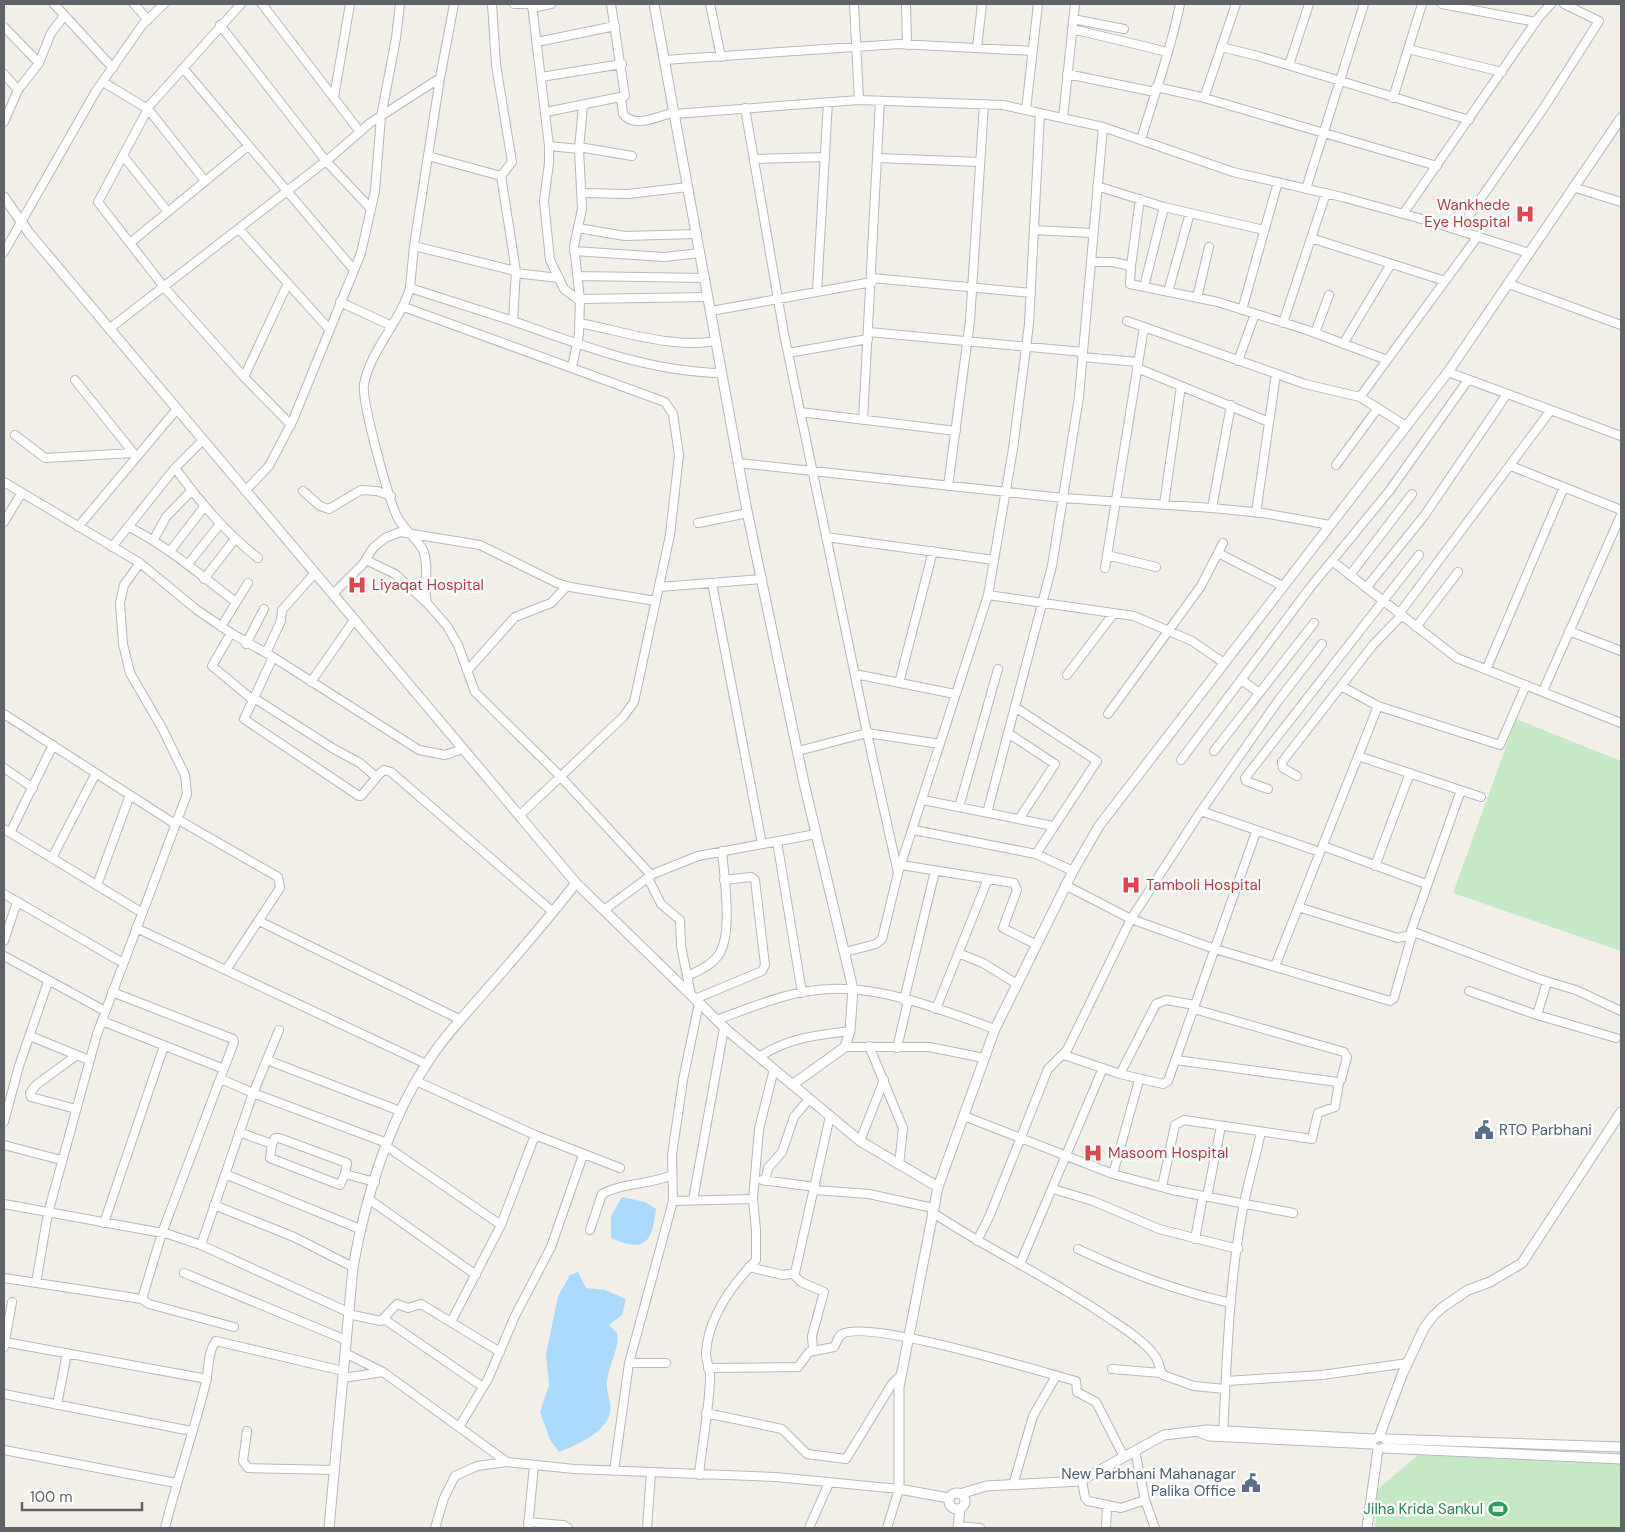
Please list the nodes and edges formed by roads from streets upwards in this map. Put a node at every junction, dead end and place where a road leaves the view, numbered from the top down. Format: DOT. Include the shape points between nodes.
graph roads {
  1 [pos="54,4"];
  2 [pos="134,4"];
  3 [pos="164,4"];
  4 [pos="241,4"];
  5 [pos="262,4"];
  6 [pos="350,4"];
  7 [pos="400,4"];
  8 [pos="454,4"];
  9 [pos="492,4"];
  10 [pos="514,4"];
  11 [pos="550,4"];
  12 [pos="610,4"];
  13 [pos="654,4"];
  14 [pos="710,4"];
  15 [pos="854,4"];
  16 [pos="906,4"];
  17 [pos="982,4"];
  18 [pos="1038,4"];
  19 [pos="1074,4"];
  20 [pos="1180,4"];
  21 [pos="1236,4"];
  22 [pos="1309,4"];
  23 [pos="1364,4"];
  24 [pos="1422,4"];
  25 [pos="1442,4"];
  26 [pos="1551,4"];
  27 [pos="1564,4"];
  28 [pos="532,5"];
  29 [pos="64,16"];
  30 [pos="1073,19"];
  31 [pos="148,20"];
  32 [pos="1536,22"];
  33 [pos="220,26"];
  34 [pos="615,26"];
  35 [pos="4,27"];
  36 [pos="1072,29"];
  37 [pos="1124,29"];
  38 [pos="537,42"];
  39 [pos="907,45"];
  40 [pos="856,47"];
  41 [pos="1221,47"];
  42 [pos="977,48"];
  43 [pos="1408,49"];
  44 [pos="1033,51"];
  45 [pos="1168,52"];
  46 [pos="721,57"];
  47 [pos="664,60"];
  48 [pos="40,62"];
  49 [pos="622,64"];
  50 [pos="1289,66"];
  51 [pos="113,68"];
  52 [pos="183,68"];
  53 [pos="1502,72"];
  54 [pos="4,74"];
  55 [pos="1067,74"];
  56 [pos="542,77"];
  57 [pos="440,78"];
  58 [pos="103,82"];
  59 [pos="1341,82"];
  60 [pos="1155,89"];
  61 [pos="18,90"];
  62 [pos="334,97"];
  63 [pos="621,98"];
  64 [pos="1204,98"];
  65 [pos="1393,98"];
  66 [pos="859,100"];
  67 [pos="880,101"];
  68 [pos="828,102"];
  69 [pos="984,104"];
  70 [pos="583,105"];
  71 [pos="745,108"];
  72 [pos="148,110"];
  73 [pos="1026,110"];
  74 [pos="546,112"];
  75 [pos="674,113"];
  76 [pos="1040,113"];
  77 [pos="381,117"];
  78 [pos="1063,118"];
  79 [pos="1621,118"];
  80 [pos="1469,120"];
  81 [pos="4,122"];
  82 [pos="1103,127"];
  83 [pos="360,132"];
  84 [pos="1325,133"];
  85 [pos="1142,140"];
  86 [pos="248,146"];
  87 [pos="549,146"];
  88 [pos="579,148"];
  89 [pos="428,156"];
  90 [pos="632,156"];
  91 [pos="124,157"];
  92 [pos="825,157"];
  93 [pos="878,158"];
  94 [pos="755,159"];
  95 [pos="326,161"];
  96 [pos="980,162"];
  97 [pos="1437,166"];
  98 [pos="501,176"];
  99 [pos="205,181"];
  100 [pos="1278,182"];
  101 [pos="1097,186"];
  102 [pos="688,187"];
  103 [pos="1573,187"];
  104 [pos="1306,188"];
  105 [pos="286,192"];
  106 [pos="582,193"];
  107 [pos="1326,193"];
  108 [pos="4,197"];
  109 [pos="1140,199"];
  110 [pos="1621,202"];
  111 [pos="1164,207"];
  112 [pos="371,209"];
  113 [pos="168,212"];
  114 [pos="1190,213"];
  115 [pos="1404,214"];
  116 [pos="20,221"];
  117 [pos="239,228"];
  118 [pos="578,228"];
  119 [pos="1034,230"];
  120 [pos="1264,230"];
  121 [pos="1459,230"];
  122 [pos="697,234"];
  123 [pos="1092,234"];
  124 [pos="1478,236"];
  125 [pos="1311,238"];
  126 [pos="130,243"];
  127 [pos="414,246"];
  128 [pos="1209,246"];
  129 [pos="574,251"];
  130 [pos="4,252"];
  131 [pos="700,253"];
  132 [pos="1529,254"];
  133 [pos="1091,262"];
  134 [pos="1391,264"];
  135 [pos="1131,266"];
  136 [pos="354,270"];
  137 [pos="515,272"];
  138 [pos="578,276"];
  139 [pos="559,278"];
  140 [pos="705,278"];
  141 [pos="872,280"];
  142 [pos="1445,282"];
  143 [pos="288,283"];
  144 [pos="1509,284"];
  145 [pos="164,287"];
  146 [pos="1144,287"];
  147 [pos="410,288"];
  148 [pos="972,289"];
  149 [pos="817,292"];
  150 [pos="1168,292"];
  151 [pos="1031,293"];
  152 [pos="1329,295"];
  153 [pos="708,297"];
  154 [pos="1197,298"];
  155 [pos="580,300"];
  156 [pos="778,300"];
  157 [pos="340,302"];
  158 [pos="404,307"];
  159 [pos="1242,310"];
  160 [pos="711,311"];
  161 [pos="1255,314"];
  162 [pos="513,321"];
  163 [pos="1127,321"];
  164 [pos="579,323"];
  165 [pos="1283,323"];
  166 [pos="392,326"];
  167 [pos="1144,326"];
  168 [pos="1621,326"];
  169 [pos="109,329"];
  170 [pos="329,329"];
  171 [pos="1315,333"];
  172 [pos="868,335"];
  173 [pos="716,341"];
  174 [pos="968,341"];
  175 [pos="576,344"];
  176 [pos="1343,344"];
  177 [pos="1026,347"];
  178 [pos="788,353"];
  179 [pos="1082,354"];
  180 [pos="1388,360"];
  181 [pos="1238,361"];
  182 [pos="1138,365"];
  183 [pos="572,366"];
  184 [pos="1448,372"];
  185 [pos="722,373"];
  186 [pos="1276,374"];
  187 [pos="244,377"];
  188 [pos="75,380"];
  189 [pos="1468,380"];
  190 [pos="1181,386"];
  191 [pos="1508,394"];
  192 [pos="1360,398"];
  193 [pos="1230,405"];
  194 [pos="1378,408"];
  195 [pos="177,409"];
  196 [pos="1551,410"];
  197 [pos="800,412"];
  198 [pos="863,420"];
  199 [pos="1269,422"];
  200 [pos="291,425"];
  201 [pos="1406,426"];
  202 [pos="956,431"];
  203 [pos="15,435"];
  204 [pos="1621,436"];
  205 [pos="203,440"];
  206 [pos="135,455"];
  207 [pos="738,462"];
  208 [pos="1336,465"];
  209 [pos="1511,466"];
  210 [pos="175,468"];
  211 [pos="812,470"];
  212 [pos="4,482"];
  213 [pos="948,486"];
  214 [pos="1564,487"];
  215 [pos="192,490"];
  216 [pos="245,491"];
  217 [pos="303,491"];
  218 [pos="1005,492"];
  219 [pos="21,494"];
  220 [pos="1412,494"];
  221 [pos="391,496"];
  222 [pos="1063,498"];
  223 [pos="1116,502"];
  224 [pos="1164,504"];
  225 [pos="204,507"];
  226 [pos="1212,508"];
  227 [pos="1621,510"];
  228 [pos="748,513"];
  229 [pos="1256,513"];
  230 [pos="1621,516"];
  231 [pos="4,522"];
  232 [pos="698,523"];
  233 [pos="220,524"];
  234 [pos="1330,525"];
  235 [pos="129,526"];
  236 [pos="78,527"];
  237 [pos="409,533"];
  238 [pos="826,537"];
  239 [pos="154,539"];
  240 [pos="235,539"];
  241 [pos="1223,543"];
  242 [pos="112,547"];
  243 [pos="171,550"];
  244 [pos="933,551"];
  245 [pos="1218,553"];
  246 [pos="1107,555"];
  247 [pos="1419,555"];
  248 [pos="258,558"];
  249 [pos="366,560"];
  250 [pos="994,560"];
  251 [pos="1332,561"];
  252 [pos="140,563"];
  253 [pos="188,564"];
  254 [pos="1105,568"];
  255 [pos="1156,568"];
  256 [pos="1458,572"];
  257 [pos="315,573"];
  258 [pos="1350,575"];
  259 [pos="204,578"];
  260 [pos="762,579"];
  261 [pos="248,583"];
  262 [pos="712,583"];
  263 [pos="567,586"];
  264 [pos="1283,586"];
  265 [pos="659,587"];
  266 [pos="1366,588"];
  267 [pos="333,594"];
  268 [pos="988,595"];
  269 [pos="1382,600"];
  270 [pos="656,601"];
  271 [pos="236,602"];
  272 [pos="427,603"];
  273 [pos="1044,603"];
  274 [pos="264,608"];
  275 [pos="1114,613"];
  276 [pos="1400,615"];
  277 [pos="354,620"];
  278 [pos="1314,624"];
  279 [pos="221,627"];
  280 [pos="1416,627"];
  281 [pos="1169,631"];
  282 [pos="1569,631"];
  283 [pos="231,633"];
  284 [pos="246,644"];
  285 [pos="1322,644"];
  286 [pos="1621,651"];
  287 [pos="269,655"];
  288 [pos="1224,663"];
  289 [pos="998,669"];
  290 [pos="1486,670"];
  291 [pos="467,671"];
  292 [pos="855,674"];
  293 [pos="1067,675"];
  294 [pos="1242,680"];
  295 [pos="311,682"];
  296 [pos="899,683"];
  297 [pos="1526,685"];
  298 [pos="1341,686"];
  299 [pos="1543,691"];
  300 [pos="1259,693"];
  301 [pos="954,694"];
  302 [pos="254,699"];
  303 [pos="1378,706"];
  304 [pos="1015,707"];
  305 [pos="4,714"];
  306 [pos="1108,714"];
  307 [pos="1621,723"];
  308 [pos="867,733"];
  309 [pos="1008,733"];
  310 [pos="940,744"];
  311 [pos="53,745"];
  312 [pos="463,749"];
  313 [pos="798,750"];
  314 [pos="1214,751"];
  315 [pos="1358,756"];
  316 [pos="1181,760"];
  317 [pos="4,768"];
  318 [pos="96,773"];
  319 [pos="1410,773"];
  320 [pos="560,776"];
  321 [pos="1297,776"];
  322 [pos="377,777"];
  323 [pos="33,788"];
  324 [pos="1268,789"];
  325 [pos="1461,790"];
  326 [pos="130,795"];
  327 [pos="1481,797"];
  328 [pos="923,800"];
  329 [pos="959,807"];
  330 [pos="1201,811"];
  331 [pos="987,812"];
  332 [pos="519,816"];
  333 [pos="1019,819"];
  334 [pos="176,821"];
  335 [pos="1054,826"];
  336 [pos="914,830"];
  337 [pos="7,831"];
  338 [pos="1256,832"];
  339 [pos="816,834"];
  340 [pos="777,842"];
  341 [pos="762,844"];
  342 [pos="1321,849"];
  343 [pos="722,851"];
  344 [pos="1036,854"];
  345 [pos="52,858"];
  346 [pos="1375,866"];
  347 [pos="899,869"];
  348 [pos="935,871"];
  349 [pos="1073,871"];
  350 [pos="649,876"];
  351 [pos="988,879"];
  352 [pos="724,880"];
  353 [pos="576,883"];
  354 [pos="1426,884"];
  355 [pos="97,885"];
  356 [pos="1065,886"];
  357 [pos="4,894"];
  358 [pos="17,902"];
  359 [pos="1298,907"];
  360 [pos="604,910"];
  361 [pos="141,912"];
  362 [pos="553,912"];
  363 [pos="1131,920"];
  364 [pos="259,921"];
  365 [pos="136,928"];
  366 [pos="1413,934"];
  367 [pos="4,941"];
  368 [pos="1035,944"];
  369 [pos="1215,949"];
  370 [pos="845,952"];
  371 [pos="958,953"];
  372 [pos="4,956"];
  373 [pos="123,963"];
  374 [pos="1275,966"];
  375 [pos="226,970"];
  376 [pos="688,976"];
  377 [pos="48,982"];
  378 [pos="1548,982"];
  379 [pos="1017,984"];
  380 [pos="853,989"];
  381 [pos="1469,991"];
  382 [pos="112,992"];
  383 [pos="802,993"];
  384 [pos="695,999"];
  385 [pos="906,1001"];
  386 [pos="1195,1007"];
  387 [pos="936,1009"];
  388 [pos="105,1011"];
  389 [pos="1621,1011"];
  390 [pos="1537,1015"];
  391 [pos="461,1020"];
  392 [pos="716,1020"];
  393 [pos="102,1021"];
  394 [pos="724,1028"];
  395 [pos="995,1029"];
  396 [pos="280,1030"];
  397 [pos="850,1031"];
  398 [pos="30,1036"];
  399 [pos="1616,1038"];
  400 [pos="164,1046"];
  401 [pos="869,1046"];
  402 [pos="845,1048"];
  403 [pos="897,1048"];
  404 [pos="77,1055"];
  405 [pos="1064,1055"];
  406 [pos="759,1057"];
  407 [pos="984,1058"];
  408 [pos="89,1060"];
  409 [pos="267,1060"];
  410 [pos="1176,1060"];
  411 [pos="426,1064"];
  412 [pos="1102,1068"];
  413 [pos="224,1069"];
  414 [pos="774,1069"];
  415 [pos="1120,1074"];
  416 [pos="221,1079"];
  417 [pos="884,1080"];
  418 [pos="1139,1080"];
  419 [pos="416,1081"];
  420 [pos="1339,1082"];
  421 [pos="792,1084"];
  422 [pos="253,1094"];
  423 [pos="809,1099"];
  424 [pos="76,1109"];
  425 [pos="400,1111"];
  426 [pos="1621,1112"];
  427 [pos="830,1116"];
  428 [pos="964,1116"];
  429 [pos="4,1122"];
  430 [pos="1221,1126"];
  431 [pos="239,1132"];
  432 [pos="1261,1132"];
  433 [pos="535,1135"];
  434 [pos="1020,1139"];
  435 [pos="860,1142"];
  436 [pos="272,1144"];
  437 [pos="4,1145"];
  438 [pos="386,1145"];
  439 [pos="583,1155"];
  440 [pos="1067,1156"];
  441 [pos="61,1160"];
  442 [pos="899,1165"];
  443 [pos="620,1168"];
  444 [pos="225,1174"];
  445 [pos="345,1174"];
  446 [pos="1113,1174"];
  447 [pos="672,1175"];
  448 [pos="755,1179"];
  449 [pos="765,1180"];
  450 [pos="375,1182"];
  451 [pos="938,1186"];
  452 [pos="1162,1187"];
  453 [pos="815,1188"];
  454 [pos="1053,1189"];
  455 [pos="1205,1196"];
  456 [pos="753,1199"];
  457 [pos="370,1200"];
  458 [pos="693,1200"];
  459 [pos="673,1201"];
  460 [pos="4,1204"];
  461 [pos="1244,1204"];
  462 [pos="214,1205"];
  463 [pos="932,1210"];
  464 [pos="48,1212"];
  465 [pos="1294,1214"];
  466 [pos="104,1223"];
  467 [pos="501,1225"];
  468 [pos="360,1229"];
  469 [pos="590,1230"];
  470 [pos="162,1233"];
  471 [pos="1195,1239"];
  472 [pos="977,1241"];
  473 [pos="201,1245"];
  474 [pos="1078,1249"];
  475 [pos="1238,1249"];
  476 [pos="1020,1264"];
  477 [pos="353,1267"];
  478 [pos="749,1267"];
  479 [pos="184,1273"];
  480 [pos="476,1274"];
  481 [pos="794,1275"];
  482 [pos="4,1278"];
  483 [pos="36,1283"];
  484 [pos="142,1298"];
  485 [pos="12,1302"];
  486 [pos="1231,1303"];
  487 [pos="348,1313"];
  488 [pos="384,1319"];
  489 [pos="451,1322"];
  490 [pos="234,1327"];
  491 [pos="909,1336"];
  492 [pos="346,1340"];
  493 [pos="4,1344"];
  494 [pos="813,1349"];
  495 [pos="500,1352"];
  496 [pos="67,1353"];
  497 [pos="345,1353"];
  498 [pos="628,1363"];
  499 [pos="666,1363"];
  500 [pos="1408,1363"];
  501 [pos="708,1368"];
  502 [pos="1112,1369"];
  503 [pos="383,1372"];
  504 [pos="1161,1373"];
  505 [pos="343,1374"];
  506 [pos="901,1375"];
  507 [pos="1056,1376"];
  508 [pos="207,1379"];
  509 [pos="1226,1381"];
  510 [pos="483,1387"];
  511 [pos="1225,1390"];
  512 [pos="4,1394"];
  513 [pos="57,1405"];
  514 [pos="706,1414"];
  515 [pos="459,1427"];
  516 [pos="191,1431"];
  517 [pos="247,1431"];
  518 [pos="1223,1434"];
  519 [pos="1379,1443"];
  520 [pos="1621,1447"];
  521 [pos="4,1450"];
  522 [pos="1134,1451"];
  523 [pos="1124,1457"];
  524 [pos="1621,1459"];
  525 [pos="507,1462"];
  526 [pos="534,1465"];
  527 [pos="334,1470"];
  528 [pos="614,1471"];
  529 [pos="652,1473"];
  530 [pos="698,1475"];
  531 [pos="1082,1480"];
  532 [pos="176,1483"];
  533 [pos="829,1483"];
  534 [pos="1014,1485"];
  535 [pos="899,1489"];
  536 [pos="960,1494"];
  537 [pos="949,1498"];
  538 [pos="1145,1500"];
  539 [pos="1107,1507"];
  540 [pos="960,1509"];
  541 [pos="528,1525"];
  542 [pos="958,1527"];
  543 [pos="165,1528"];
  544 [pos="329,1528"];
  545 [pos="435,1528"];
  546 [pos="568,1528"];
  547 [pos="647,1528"];
  548 [pos="809,1528"];
  549 [pos="887,1528"];
  550 [pos="980,1528"];
  551 [pos="1106,1528"];
  552 [pos="1155,1528"];
  553 [pos="1367,1528"];
  1 -- 29 [label="street"];
  2 -- 31 [label="street"];
  3 -- 31 [label="street"];
  4 -- 33 [label="street"];
  5 -- 62 [label="street"];
  6 -- 62 [label="street"];
  7 -- 77 [label="street"];
  8 -- 57 [label="street"];
  9 -- 98 [label="street" via="496,65 512,162"];
  10 -- 28 [label="street"];
  11 -- 28 [label="street"];
  12 -- 34 [label="street"];
  13 -- 47 [label="street"];
  14 -- 46 [label="street"];
  15 -- 40 [label="street"];
  16 -- 39 [label="street"];
  17 -- 42 [label="street"];
  18 -- 44 [label="street"];
  19 -- 30 [label="street"];
  20 -- 45 [label="street"];
  21 -- 41 [label="street"];
  22 -- 50 [label="street"];
  23 -- 59 [label="street"];
  24 -- 43 [label="street"];
  25 -- 32 [label="street"];
  26 -- 32 [label="street"];
  27 -- 121 [label="street" via="1599,21"];
  28 -- 38 [label="street"];
  29 -- 48 [label="street" via="51,33"];
  29 -- 51 [label="street"];
  30 -- 36 [label="street"];
  30 -- 37 [label="street"];
  31 -- 51 [label="street"];
  32 -- 53 [label="street"];
  33 -- 52 [label="street"];
  33 -- 95 [label="street"];
  34 -- 38 [label="street"];
  34 -- 49 [label="street"];
  35 -- 48 [label="street"];
  36 -- 45 [label="street"];
  36 -- 55 [label="street"];
  38 -- 56 [label="street"];
  39 -- 40 [label="street"];
  39 -- 42 [label="street"];
  40 -- 46 [label="street"];
  40 -- 66 [label="street"];
  41 -- 50 [label="street"];
  41 -- 64 [label="street"];
  42 -- 44 [label="street"];
  43 -- 53 [label="street"];
  43 -- 65 [label="street"];
  44 -- 73 [label="street"];
  45 -- 60 [label="street"];
  46 -- 47 [label="street"];
  47 -- 75 [label="street"];
  48 -- 61 [label="street"];
  49 -- 56 [label="street"];
  49 -- 63 [label="street" via="626,93"];
  50 -- 59 [label="street"];
  51 -- 58 [label="street"];
  52 -- 72 [label="street"];
  52 -- 86 [label="street"];
  53 -- 80 [label="street"];
  54 -- 61 [label="street"];
  55 -- 60 [label="street"];
  55 -- 78 [label="street"];
  56 -- 74 [label="street"];
  57 -- 77 [label="street"];
  57 -- 89 [label="street"];
  58 -- 72 [label="street"];
  58 -- 116 [label="street"];
  59 -- 65 [label="street"];
  59 -- 84 [label="street"];
  60 -- 64 [label="street"];
  60 -- 85 [label="street"];
  61 -- 81 [label="street"];
  62 -- 83 [label="street"];
  63 -- 70 [label="street"];
  63 -- 75 [label="street" via="623,114 629,120 649,120"];
  64 -- 84 [label="street"];
  65 -- 80 [label="street"];
  66 -- 67 [label="street"];
  66 -- 68 [label="street"];
  67 -- 69 [label="street"];
  67 -- 93 [label="street"];
  68 -- 71 [label="street"];
  68 -- 92 [label="street"];
  69 -- 73 [label="street"];
  69 -- 96 [label="street"];
  70 -- 74 [label="street"];
  70 -- 88 [label="street"];
  71 -- 75 [label="street"];
  71 -- 94 [label="street"];
  72 -- 91 [label="street"];
  72 -- 99 [label="street"];
  73 -- 76 [label="street"];
  74 -- 87 [label="street"];
  75 -- 102 [label="street"];
  76 -- 78 [label="street"];
  76 -- 119 [label="street"];
  77 -- 83 [label="street"];
  77 -- 112 [label="street"];
  78 -- 82 [label="street"];
  79 -- 103 [label="street"];
  80 -- 97 [label="street"];
  82 -- 85 [label="street"];
  82 -- 101 [label="street"];
  83 -- 95 [label="street"];
  84 -- 97 [label="street"];
  84 -- 104 [label="street"];
  85 -- 100 [label="street" via="1233,172"];
  86 -- 99 [label="street"];
  86 -- 105 [label="street"];
  87 -- 88 [label="street"];
  87 -- 139 [label="street" via="550,163 544,201 550,260"];
  88 -- 90 [label="street"];
  88 -- 106 [label="street"];
  89 -- 98 [label="street"];
  89 -- 127 [label="street"];
  91 -- 113 [label="street"];
  91 -- 126 [label="street" via="98,202"];
  92 -- 94 [label="street"];
  92 -- 149 [label="street"];
  93 -- 96 [label="street"];
  93 -- 141 [label="street"];
  94 -- 156 [label="street"];
  95 -- 105 [label="street"];
  95 -- 112 [label="street"];
  96 -- 148 [label="street"];
  97 -- 115 [label="street"];
  98 -- 137 [label="street"];
  99 -- 113 [label="street"];
  100 -- 104 [label="street"];
  100 -- 120 [label="street"];
  101 -- 109 [label="street"];
  101 -- 123 [label="street"];
  102 -- 106 [label="street" via="628,194"];
  102 -- 122 [label="street"];
  103 -- 110 [label="street"];
  103 -- 132 [label="street"];
  104 -- 107 [label="street"];
  105 -- 117 [label="street"];
  105 -- 136 [label="street"];
  106 -- 118 [label="street"];
  107 -- 115 [label="street"];
  107 -- 125 [label="street"];
  108 -- 116 [label="street"];
  109 -- 111 [label="street"];
  109 -- 135 [label="street"];
  111 -- 114 [label="street"];
  111 -- 146 [label="street"];
  112 -- 136 [label="street"];
  113 -- 126 [label="street"];
  114 -- 120 [label="street"];
  114 -- 150 [label="street"];
  115 -- 121 [label="street"];
  116 -- 130 [label="street"];
  116 -- 169 [label="street"];
  117 -- 143 [label="street"];
  117 -- 145 [label="street"];
  118 -- 122 [label="street" via="625,236"];
  118 -- 129 [label="street"];
  119 -- 123 [label="street"];
  119 -- 151 [label="street"];
  120 -- 159 [label="street"];
  121 -- 124 [label="street"];
  122 -- 131 [label="street"];
  123 -- 133 [label="street"];
  124 -- 132 [label="street"];
  124 -- 142 [label="street"];
  125 -- 134 [label="street"];
  125 -- 165 [label="street"];
  126 -- 145 [label="street"];
  127 -- 137 [label="street"];
  127 -- 147 [label="street"];
  128 -- 154 [label="street"];
  129 -- 131 [label="street" via="664,257"];
  129 -- 138 [label="street"];
  131 -- 140 [label="street"];
  132 -- 144 [label="street"];
  133 -- 135 [label="street"];
  133 -- 179 [label="street"];
  134 -- 142 [label="street"];
  134 -- 176 [label="street"];
  135 -- 146 [label="street" via="1130,284"];
  136 -- 157 [label="street"];
  137 -- 139 [label="street"];
  137 -- 162 [label="street"];
  138 -- 140 [label="street"];
  138 -- 155 [label="street"];
  139 -- 155 [label="street" via="566,291"];
  140 -- 153 [label="street"];
  141 -- 148 [label="street"];
  141 -- 149 [label="street"];
  141 -- 172 [label="street"];
  142 -- 180 [label="street"];
  143 -- 170 [label="street"];
  143 -- 187 [label="street"];
  144 -- 168 [label="street"];
  144 -- 184 [label="street"];
  145 -- 169 [label="street"];
  145 -- 187 [label="street"];
  146 -- 150 [label="street"];
  147 -- 158 [label="street"];
  147 -- 162 [label="street"];
  148 -- 151 [label="street"];
  148 -- 174 [label="street"];
  149 -- 156 [label="street"];
  150 -- 154 [label="street"];
  151 -- 177 [label="street"];
  152 -- 171 [label="street"];
  153 -- 155 [label="street"];
  153 -- 160 [label="street"];
  154 -- 159 [label="street"];
  155 -- 164 [label="street"];
  156 -- 160 [label="street"];
  156 -- 178 [label="street"];
  157 -- 166 [label="street"];
  157 -- 170 [label="street"];
  158 -- 166 [label="street"];
  158 -- 183 [label="street"];
  159 -- 161 [label="street"];
  160 -- 173 [label="street"];
  161 -- 165 [label="street"];
  161 -- 181 [label="street"];
  162 -- 175 [label="street"];
  163 -- 167 [label="street"];
  164 -- 173 [label="street" via="679,343"];
  164 -- 175 [label="street"];
  165 -- 171 [label="street"];
  166 -- 221 [label="street" via="378,349 364,391"];
  167 -- 181 [label="street"];
  167 -- 182 [label="street"];
  169 -- 195 [label="street"];
  170 -- 200 [label="street"];
  171 -- 176 [label="street"];
  172 -- 174 [label="street"];
  172 -- 178 [label="street"];
  172 -- 198 [label="street"];
  173 -- 185 [label="street"];
  174 -- 177 [label="street"];
  174 -- 202 [label="street"];
  175 -- 183 [label="street"];
  175 -- 185 [label="street" via="655,366"];
  176 -- 180 [label="street"];
  177 -- 179 [label="street"];
  177 -- 218 [label="street"];
  178 -- 197 [label="street"];
  179 -- 182 [label="street"];
  179 -- 222 [label="street" via="1079,398"];
  180 -- 192 [label="street"];
  181 -- 186 [label="street"];
  182 -- 190 [label="street"];
  182 -- 223 [label="street"];
  183 -- 265 [label="street" via="665,402 673,414 679,455 670,535"];
  184 -- 189 [label="street"];
  184 -- 201 [label="street"];
  185 -- 207 [label="street"];
  186 -- 192 [label="street"];
  186 -- 199 [label="street"];
  187 -- 200 [label="street"];
  188 -- 206 [label="street"];
  189 -- 191 [label="street"];
  189 -- 251 [label="street" via="1390,490"];
  190 -- 193 [label="street"];
  190 -- 224 [label="street"];
  191 -- 196 [label="street"];
  191 -- 266 [label="street" via="1424,516"];
  192 -- 194 [label="street"];
  193 -- 199 [label="street"];
  193 -- 226 [label="street"];
  194 -- 201 [label="street"];
  194 -- 208 [label="street"];
  195 -- 205 [label="street"];
  195 -- 206 [label="street"];
  196 -- 204 [label="street"];
  196 -- 209 [label="street"];
  197 -- 198 [label="street"];
  197 -- 211 [label="street"];
  198 -- 202 [label="street"];
  199 -- 229 [label="street"];
  200 -- 216 [label="street" via="269,466"];
  201 -- 234 [label="street"];
  202 -- 213 [label="street"];
  203 -- 206 [label="street" via="45,458"];
  205 -- 210 [label="street"];
  205 -- 216 [label="street"];
  206 -- 236 [label="street"];
  207 -- 211 [label="street"];
  207 -- 228 [label="street"];
  209 -- 214 [label="street"];
  209 -- 276 [label="street"];
  210 -- 215 [label="street"];
  210 -- 235 [label="street"];
  211 -- 213 [label="street"];
  211 -- 238 [label="street"];
  212 -- 219 [label="street"];
  213 -- 218 [label="street"];
  214 -- 227 [label="street"];
  214 -- 290 [label="street"];
  215 -- 225 [label="street"];
  215 -- 239 [label="street" via="166,517"];
  216 -- 257 [label="street"];
  217 -- 221 [label="street" via="328,509 361,490"];
  218 -- 222 [label="street"];
  218 -- 250 [label="street"];
  219 -- 231 [label="street"];
  219 -- 236 [label="street"];
  220 -- 258 [label="street"];
  221 -- 237 [label="street" via="398,519"];
  222 -- 223 [label="street"];
  222 -- 273 [label="street"];
  223 -- 224 [label="street"];
  223 -- 246 [label="street"];
  224 -- 226 [label="street"];
  225 -- 233 [label="street"];
  225 -- 243 [label="street"];
  226 -- 229 [label="street"];
  228 -- 232 [label="street"];
  228 -- 260 [label="street"];
  229 -- 234 [label="street"];
  230 -- 282 [label="street"];
  233 -- 240 [label="street"];
  233 -- 253 [label="street"];
  234 -- 264 [label="street"];
  235 -- 239 [label="street"];
  235 -- 242 [label="street"];
  236 -- 242 [label="street"];
  237 -- 249 [label="street" via="400,532 385,538 373,548"];
  237 -- 263 [label="street" via="480,545"];
  237 -- 272 [label="street" via="417,540 425,559"];
  238 -- 244 [label="street"];
  238 -- 292 [label="street"];
  239 -- 243 [label="street"];
  240 -- 248 [label="street"];
  240 -- 259 [label="street"];
  241 -- 245 [label="street"];
  242 -- 252 [label="street"];
  243 -- 253 [label="street"];
  244 -- 250 [label="street"];
  244 -- 296 [label="street"];
  245 -- 264 [label="street"];
  245 -- 281 [label="street" via="1201,586"];
  246 -- 254 [label="street"];
  246 -- 255 [label="street"];
  247 -- 269 [label="street"];
  249 -- 267 [label="street"];
  249 -- 272 [label="street" via="395,574"];
  250 -- 268 [label="street"];
  251 -- 258 [label="street"];
  251 -- 294 [label="street"];
  252 -- 279 [label="street"];
  252 -- 334 [label="street" via="124,585 120,603 123,644 130,673 185,775 187,794"];
  253 -- 259 [label="street"];
  256 -- 280 [label="street"];
  257 -- 267 [label="street"];
  257 -- 287 [label="street" via="282,610 282,621"];
  258 -- 266 [label="street"];
  259 -- 271 [label="street"];
  260 -- 262 [label="street"];
  260 -- 313 [label="street"];
  261 -- 271 [label="street"];
  262 -- 265 [label="street"];
  262 -- 341 [label="street"];
  263 -- 270 [label="street"];
  263 -- 291 [label="street" via="551,603 515,617"];
  264 -- 288 [label="street"];
  265 -- 270 [label="street"];
  266 -- 269 [label="street"];
  267 -- 277 [label="street"];
  268 -- 273 [label="street"];
  268 -- 301 [label="street"];
  269 -- 276 [label="street"];
  269 -- 324 [label="street" via="1245,778"];
  270 -- 320 [label="street" via="640,682 630,710"];
  271 -- 279 [label="street"];
  272 -- 291 [label="street" via="448,626"];
  273 -- 275 [label="street"];
  273 -- 304 [label="street"];
  274 -- 284 [label="street"];
  275 -- 281 [label="street" via="1134,616"];
  275 -- 293 [label="street"];
  276 -- 280 [label="street"];
  276 -- 298 [label="street"];
  277 -- 295 [label="street"];
  277 -- 312 [label="street"];
  278 -- 300 [label="street"];
  279 -- 283 [label="street"];
  280 -- 290 [label="street" via="1457,658"];
  281 -- 288 [label="street" via="1192,641"];
  281 -- 306 [label="street"];
  282 -- 286 [label="street"];
  282 -- 299 [label="street"];
  283 -- 284 [label="street"];
  283 -- 302 [label="street" via="212,666"];
  284 -- 287 [label="street"];
  285 -- 330 [label="street"];
  287 -- 295 [label="street"];
  287 -- 302 [label="street"];
  288 -- 349 [label="street" via="1099,826"];
  289 -- 329 [label="street"];
  290 -- 297 [label="street"];
  291 -- 320 [label="street" via="475,692"];
  292 -- 296 [label="street"];
  292 -- 308 [label="street"];
  294 -- 300 [label="street"];
  294 -- 316 [label="street"];
  295 -- 312 [label="street" via="419,750 445,755"];
  296 -- 301 [label="street"];
  297 -- 299 [label="street"];
  297 -- 303 [label="street" via="1500,745"];
  298 -- 303 [label="street"];
  298 -- 321 [label="street" via="1282,762 1284,768"];
  299 -- 307 [label="street"];
  300 -- 314 [label="street"];
  301 -- 310 [label="street"];
  302 -- 322 [label="street" via="360,763"];
  302 -- 322 [label="street" via="244,719 359,796"];
  303 -- 315 [label="street"];
  304 -- 309 [label="street"];
  304 -- 335 [label="street" via="1097,761"];
  305 -- 311 [label="street"];
  308 -- 310 [label="street"];
  308 -- 313 [label="street"];
  308 -- 347 [label="street"];
  309 -- 331 [label="street"];
  309 -- 333 [label="street" via="1055,764"];
  310 -- 328 [label="street"];
  311 -- 318 [label="street"];
  311 -- 323 [label="street"];
  312 -- 332 [label="street"];
  313 -- 339 [label="street"];
  315 -- 319 [label="street"];
  315 -- 342 [label="street"];
  317 -- 323 [label="street"];
  318 -- 326 [label="street"];
  318 -- 345 [label="street"];
  319 -- 325 [label="street"];
  319 -- 346 [label="street"];
  320 -- 332 [label="street"];
  320 -- 350 [label="street"];
  322 -- 362 [label="street" via="384,770 391,772"];
  323 -- 337 [label="street"];
  325 -- 327 [label="street"];
  325 -- 354 [label="street"];
  326 -- 334 [label="street"];
  326 -- 355 [label="street"];
  328 -- 329 [label="street"];
  328 -- 336 [label="street"];
  329 -- 331 [label="street"];
  330 -- 338 [label="street"];
  330 -- 363 [label="street"];
  331 -- 333 [label="street"];
  332 -- 353 [label="street"];
  333 -- 335 [label="street"];
  334 -- 361 [label="street"];
  334 -- 364 [label="street" via="278,877 280,888"];
  335 -- 344 [label="street"];
  336 -- 344 [label="street"];
  336 -- 347 [label="street"];
  337 -- 345 [label="street"];
  338 -- 342 [label="street"];
  338 -- 369 [label="street"];
  339 -- 340 [label="street"];
  339 -- 370 [label="street"];
  340 -- 341 [label="street"];
  340 -- 383 [label="street"];
  341 -- 343 [label="street"];
  342 -- 346 [label="street"];
  342 -- 359 [label="street"];
  343 -- 350 [label="street" via="698,856"];
  343 -- 352 [label="street"];
  344 -- 349 [label="street"];
  345 -- 355 [label="street"];
  346 -- 354 [label="street"];
  347 -- 348 [label="street"];
  347 -- 370 [label="street" via="880,942"];
  348 -- 351 [label="street"];
  348 -- 385 [label="street"];
  349 -- 356 [label="street"];
  350 -- 360 [label="street"];
  350 -- 376 [label="street" via="661,904 680,920 681,946"];
  351 -- 368 [label="street" via="1017,886 1003,928"];
  351 -- 371 [label="street"];
  352 -- 376 [label="street" via="726,915 722,950 711,964"];
  352 -- 384 [label="street" via="751,877 755,880 765,966 762,971"];
  353 -- 360 [label="street"];
  353 -- 362 [label="street"];
  354 -- 366 [label="street" via="1411,928"];
  355 -- 361 [label="street"];
  356 -- 363 [label="street"];
  356 -- 368 [label="street"];
  357 -- 358 [label="street"];
  358 -- 367 [label="street"];
  358 -- 373 [label="street"];
  359 -- 366 [label="street" via="1398,938"];
  359 -- 374 [label="street"];
  360 -- 384 [label="street"];
  361 -- 365 [label="street"];
  362 -- 391 [label="street"];
  363 -- 369 [label="street"];
  363 -- 405 [label="street"];
  364 -- 375 [label="street"];
  364 -- 391 [label="street"];
  365 -- 373 [label="street"];
  365 -- 375 [label="street"];
  366 -- 374 [label="street" via="1392,1001"];
  366 -- 378 [label="street"];
  368 -- 379 [label="street"];
  369 -- 374 [label="street"];
  369 -- 386 [label="street"];
  370 -- 380 [label="street"];
  371 -- 379 [label="street" via="983,963"];
  371 -- 387 [label="street"];
  372 -- 377 [label="street"];
  373 -- 382 [label="street"];
  375 -- 411 [label="street"];
  376 -- 384 [label="street"];
  377 -- 388 [label="street"];
  377 -- 398 [label="street"];
  378 -- 389 [label="street" via="1576,990"];
  378 -- 390 [label="street"];
  379 -- 395 [label="street"];
  380 -- 383 [label="street" via="829,988"];
  380 -- 385 [label="street"];
  380 -- 397 [label="street"];
  381 -- 390 [label="street"];
  382 -- 388 [label="street"];
  382 -- 413 [label="street" via="233,1039"];
  383 -- 392 [label="street" via="770,1000"];
  384 -- 392 [label="street"];
  384 -- 447 [label="street" via="672,1155"];
  385 -- 387 [label="street"];
  385 -- 403 [label="street"];
  386 -- 410 [label="street"];
  386 -- 415 [label="street" via="1166,1000 1156,1004"];
  386 -- 420 [label="street" via="1344,1052 1347,1057"];
  387 -- 395 [label="street"];
  388 -- 393 [label="street"];
  390 -- 399 [label="street"];
  391 -- 411 [label="street"];
  392 -- 394 [label="street"];
  393 -- 400 [label="street"];
  393 -- 408 [label="street"];
  394 -- 406 [label="street"];
  394 -- 458 [label="street"];
  395 -- 407 [label="street"];
  396 -- 409 [label="street"];
  397 -- 402 [label="street"];
  397 -- 406 [label="street" via="789,1041"];
  398 -- 404 [label="street"];
  398 -- 429 [label="street"];
  400 -- 413 [label="street"];
  400 -- 466 [label="street"];
  401 -- 402 [label="street"];
  401 -- 403 [label="street"];
  401 -- 417 [label="street"];
  402 -- 421 [label="street"];
  403 -- 407 [label="street" via="929,1047"];
  404 -- 408 [label="street"];
  404 -- 424 [label="street" via="30,1093 31,1097"];
  405 -- 412 [label="street"];
  405 -- 434 [label="street" via="1048,1069"];
  406 -- 414 [label="street"];
  407 -- 428 [label="street"];
  408 -- 424 [label="street"];
  409 -- 422 [label="street"];
  409 -- 425 [label="street"];
  410 -- 418 [label="street" via="1166,1084"];
  410 -- 420 [label="street"];
  411 -- 419 [label="street"];
  412 -- 415 [label="street"];
  412 -- 440 [label="street"];
  413 -- 416 [label="street"];
  414 -- 421 [label="street"];
  414 -- 448 [label="street" via="759,1129"];
  415 -- 418 [label="street"];
  416 -- 422 [label="street"];
  416 -- 470 [label="street"];
  417 -- 435 [label="street"];
  417 -- 442 [label="street" via="903,1128"];
  418 -- 446 [label="street"];
  419 -- 425 [label="street"];
  419 -- 433 [label="street"];
  420 -- 432 [label="street" via="1335,1107 1318,1113 1312,1139"];
  421 -- 423 [label="street"];
  422 -- 431 [label="street"];
  422 -- 438 [label="street"];
  423 -- 427 [label="street"];
  423 -- 449 [label="street" via="794,1117 782,1152 768,1168"];
  424 -- 441 [label="street"];
  425 -- 438 [label="street"];
  426 -- 500 [label="street" via="1522,1263 1490,1282 1468,1290 1443,1307 1424,1328"];
  427 -- 435 [label="street"];
  427 -- 453 [label="street"];
  428 -- 434 [label="street"];
  428 -- 451 [label="street"];
  430 -- 432 [label="street"];
  430 -- 452 [label="street" via="1178,1121"];
  430 -- 455 [label="street"];
  431 -- 436 [label="street"];
  431 -- 444 [label="street"];
  432 -- 461 [label="street"];
  433 -- 439 [label="street"];
  433 -- 467 [label="street"];
  434 -- 440 [label="street"];
  434 -- 472 [label="street"];
  435 -- 442 [label="street"];
  436 -- 445 [label="street" via="278,1137 347,1163"];
  436 -- 445 [label="street" via="270,1158 340,1185"];
  437 -- 441 [label="street"];
  438 -- 450 [label="street"];
  438 -- 467 [label="street"];
  439 -- 443 [label="street"];
  439 -- 495 [label="street" via="557,1234"];
  440 -- 446 [label="street"];
  440 -- 454 [label="street"];
  441 -- 464 [label="street"];
  442 -- 451 [label="street"];
  444 -- 462 [label="street"];
  444 -- 468 [label="street"];
  445 -- 450 [label="street"];
  446 -- 452 [label="street"];
  447 -- 459 [label="street"];
  447 -- 469 [label="street" via="602,1194"];
  448 -- 449 [label="street"];
  448 -- 456 [label="street"];
  449 -- 453 [label="street"];
  450 -- 457 [label="street"];
  451 -- 463 [label="street"];
  452 -- 455 [label="street"];
  453 -- 463 [label="street" via="869,1194"];
  453 -- 481 [label="street"];
  454 -- 471 [label="street" via="1093,1201 1159,1229"];
  454 -- 476 [label="street"];
  455 -- 461 [label="street"];
  455 -- 471 [label="street"];
  456 -- 458 [label="street"];
  456 -- 478 [label="street" via="756,1256"];
  457 -- 468 [label="street"];
  457 -- 480 [label="street"];
  458 -- 459 [label="street"];
  459 -- 498 [label="street"];
  460 -- 464 [label="street"];
  461 -- 465 [label="street"];
  461 -- 475 [label="street"];
  462 -- 473 [label="street"];
  462 -- 477 [label="street" via="294,1236"];
  463 -- 472 [label="street"];
  463 -- 491 [label="street"];
  464 -- 466 [label="street"];
  464 -- 483 [label="street"];
  466 -- 470 [label="street"];
  467 -- 480 [label="street"];
  468 -- 477 [label="street"];
  470 -- 473 [label="street"];
  470 -- 484 [label="street"];
  471 -- 475 [label="street"];
  472 -- 476 [label="street"];
  473 -- 487 [label="street"];
  474 -- 486 [label="street" via="1160,1285"];
  475 -- 486 [label="street"];
  476 -- 504 [label="street" via="1123,1328 1151,1350 1159,1360"];
  477 -- 487 [label="street"];
  478 -- 481 [label="street"];
  478 -- 501 [label="street" via="734,1282 716,1317 707,1345"];
  479 -- 492 [label="street"];
  480 -- 489 [label="street"];
  481 -- 494 [label="street" via="801,1282 825,1293 812,1336"];
  482 -- 483 [label="street"];
  483 -- 484 [label="street"];
  484 -- 490 [label="street" via="149,1304"];
  485 -- 493 [label="street"];
  486 -- 509 [label="street"];
  487 -- 488 [label="street" via="378,1321"];
  487 -- 492 [label="street"];
  488 -- 489 [label="street" via="397,1304 409,1308 420,1304"];
  488 -- 510 [label="street"];
  489 -- 495 [label="street"];
  491 -- 494 [label="street" via="846,1333 839,1337 834,1347"];
  491 -- 506 [label="street"];
  491 -- 507 [label="street"];
  492 -- 497 [label="street"];
  493 -- 496 [label="street"];
  494 -- 501 [label="street" via="798,1367"];
  495 -- 510 [label="street"];
  496 -- 508 [label="street"];
  496 -- 513 [label="street"];
  497 -- 503 [label="street"];
  497 -- 505 [label="street"];
  498 -- 499 [label="street"];
  498 -- 528 [label="street"];
  500 -- 509 [label="street" via="1322,1375"];
  500 -- 519 [label="street"];
  501 -- 514 [label="street"];
  502 -- 504 [label="street"];
  503 -- 505 [label="street"];
  503 -- 515 [label="street"];
  504 -- 511 [label="street" via="1194,1386"];
  505 -- 508 [label="street" via="219,1341 213,1346"];
  505 -- 527 [label="street"];
  506 -- 514 [label="street" via="892,1384 846,1459 807,1454 782,1429"];
  506 -- 535 [label="street"];
  507 -- 523 [label="street" via="1076,1381 1077,1392 1096,1402"];
  507 -- 534 [label="street" via="1033,1416"];
  508 -- 516 [label="street"];
  509 -- 511 [label="street"];
  510 -- 515 [label="street"];
  511 -- 518 [label="street"];
  512 -- 513 [label="street"];
  513 -- 516 [label="street"];
  514 -- 530 [label="street"];
  515 -- 525 [label="street"];
  516 -- 532 [label="street"];
  517 -- 527 [label="street" via="243,1462 248,1468"];
  518 -- 519 [label="street"];
  518 -- 522 [label="street" via="1164,1435"];
  519 -- 520 [label="street"];
  519 -- 524 [label="street"];
  519 -- 553 [label="street"];
  521 -- 532 [label="street"];
  522 -- 523 [label="street"];
  522 -- 538 [label="street"];
  523 -- 531 [label="street"];
  525 -- 526 [label="street"];
  525 -- 545 [label="street" via="477,1466 455,1476"];
  526 -- 528 [label="street"];
  526 -- 541 [label="street"];
  527 -- 544 [label="street"];
  528 -- 529 [label="street"];
  529 -- 530 [label="street"];
  529 -- 547 [label="street"];
  530 -- 533 [label="street"];
  531 -- 534 [label="street"];
  531 -- 539 [label="street" via="1086,1500"];
  532 -- 543 [label="street"];
  533 -- 535 [label="street"];
  533 -- 548 [label="street"];
  534 -- 536 [label="street" via="986,1486"];
  535 -- 537 [label="street"];
  535 -- 549 [label="street"];
  536 -- 537 [label="street"];
  536 -- 540 [label="street" via="965,1502"];
  537 -- 540 [label="street" via="951,1507"];
  538 -- 539 [label="street" via="1125,1508"];
  538 -- 552 [label="street"];
  539 -- 551 [label="street"];
  540 -- 542 [label="street"];
  541 -- 546 [label="street" via="563,1525"];
  542 -- 550 [label="street"];
}
